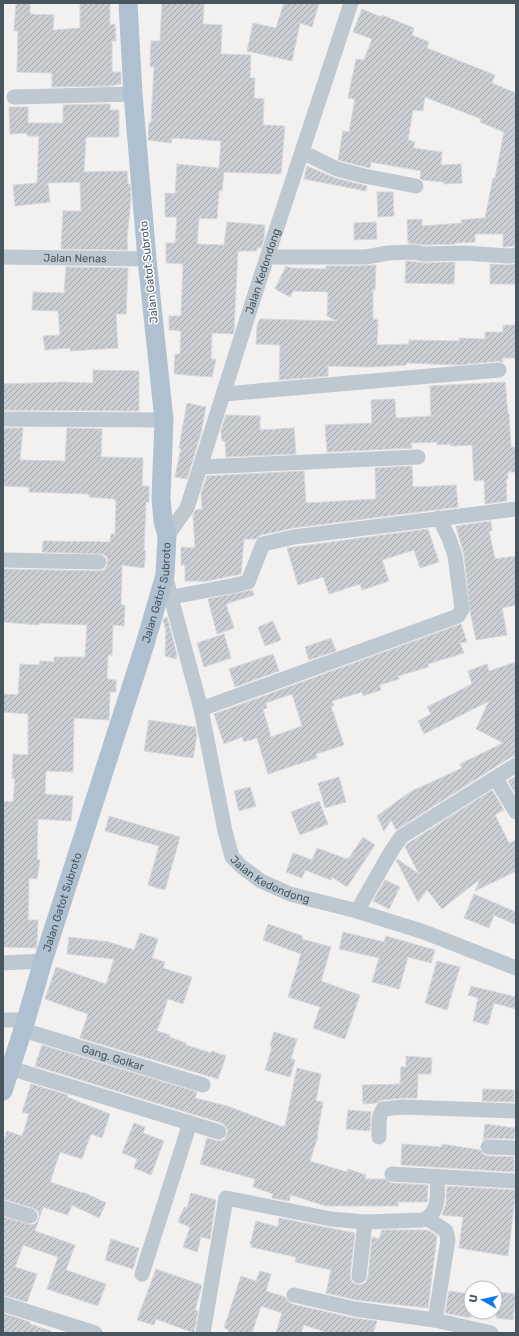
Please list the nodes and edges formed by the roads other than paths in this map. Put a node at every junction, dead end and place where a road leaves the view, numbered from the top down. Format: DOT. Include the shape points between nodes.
graph roads {
  1 [pos="128,3"];
  2 [pos="351,3"];
  3 [pos="133,94"];
  4 [pos="14,97"];
  5 [pos="302,152"];
  6 [pos="416,186"];
  7 [pos="516,255"];
  8 [pos="3,257"];
  9 [pos="268,257"];
  10 [pos="147,259"];
  11 [pos="499,370"];
  12 [pos="224,394"];
  13 [pos="3,419"];
  14 [pos="164,420"];
  15 [pos="418,457"];
  16 [pos="200,467"];
  17 [pos="516,509"];
  18 [pos="439,518"];
  19 [pos="167,536"];
  20 [pos="3,560"];
  21 [pos="99,562"];
  22 [pos="165,575"];
  23 [pos="172,597"];
  24 [pos="201,709"];
  25 [pos="516,766"];
  26 [pos="496,779"];
  27 [pos="516,812"];
  28 [pos="357,911"];
  29 [pos="43,961"];
  30 [pos="3,963"];
  31 [pos="516,968"];
  32 [pos="3,1020"];
  33 [pos="25,1025"];
  34 [pos="10,1068"];
  35 [pos="202,1085"];
  36 [pos="3,1091"];
  37 [pos="516,1111"];
  38 [pos="190,1123"];
  39 [pos="219,1132"];
  40 [pos="379,1137"];
  41 [pos="488,1147"];
  42 [pos="516,1148"];
  43 [pos="392,1174"];
  44 [pos="437,1176"];
  45 [pos="516,1181"];
  46 [pos="3,1208"];
  47 [pos="30,1216"];
  48 [pos="428,1219"];
  49 [pos="365,1222"];
  50 [pos="142,1274"];
  51 [pos="359,1276"];
  52 [pos="294,1295"];
  53 [pos="3,1304"];
  54 [pos="435,1320"];
  55 [pos="95,1333"];
  56 [pos="203,1333"];
  57 [pos="491,1333"];
  1 -- 3 [label="main road, Jalan Gatot Subroto"];
  2 -- 5 [label="street, Jalan Kedondong"];
  3 -- 4 [label="street"];
  3 -- 10 [label="main road, Jalan Gatot Subroto"];
  5 -- 6 [label="street" via="337,169"];
  5 -- 9 [label="street, Jalan Kedondong"];
  7 -- 9 [label="street" via="413,252 366,257"];
  8 -- 10 [label="street, Jalan Nenas"];
  9 -- 12 [label="street, Jalan Kedondong"];
  10 -- 14 [label="main road, Jalan Gatot Subroto"];
  11 -- 12 [label="street"];
  12 -- 16 [label="street, Jalan Kedondong"];
  13 -- 14 [label="street"];
  14 -- 19 [label="main road, Jalan Gatot Subroto" via="161,498"];
  15 -- 16 [label="street"];
  16 -- 19 [label="street, Jalan Kedondong" via="187,508"];
  17 -- 18 [label="street"];
  18 -- 23 [label="street" via="294,537 262,544 248,582"];
  18 -- 24 [label="street" via="455,556 462,609 458,616"];
  19 -- 22 [label="main road, Jalan Gatot Subroto"];
  20 -- 21 [label="street"];
  22 -- 23 [label="street, Jalan Kedondong"];
  22 -- 29 [label="main road, Jalan Gatot Subroto"];
  23 -- 24 [label="street, Jalan Kedondong"];
  24 -- 28 [label="street, Jalan Kedondong" via="232,857 261,881 290,894"];
  25 -- 26 [label="street"];
  26 -- 27 [label="street"];
  26 -- 28 [label="street" via="401,837"];
  28 -- 31 [label="street, Jalan Kedondong" via="424,932"];
  29 -- 30 [label="street"];
  29 -- 33 [label="main road, Jalan Gatot Subroto"];
  32 -- 33 [label="street, Gang. Golkar"];
  33 -- 34 [label="main road, Jalan Gatot Subroto"];
  33 -- 35 [label="street, Gang. Golkar"];
  34 -- 36 [label="main road, Jalan Gatot Subroto"];
  34 -- 38 [label="street"];
  37 -- 40 [label="street" via="387,1108 383,1109 380,1115"];
  38 -- 39 [label="street"];
  38 -- 50 [label="street"];
  41 -- 42 [label="street"];
  43 -- 44 [label="street"];
  44 -- 45 [label="street"];
  44 -- 48 [label="street" via="438,1195"];
  46 -- 47 [label="street"];
  48 -- 49 [label="street"];
  48 -- 54 [label="street" via="446,1231 448,1240"];
  49 -- 51 [label="street"];
  49 -- 56 [label="street" via="331,1219 226,1198"];
  52 -- 54 [label="street" via="355,1310"];
  53 -- 55 [label="street"];
  54 -- 57 [label="street"];
}
